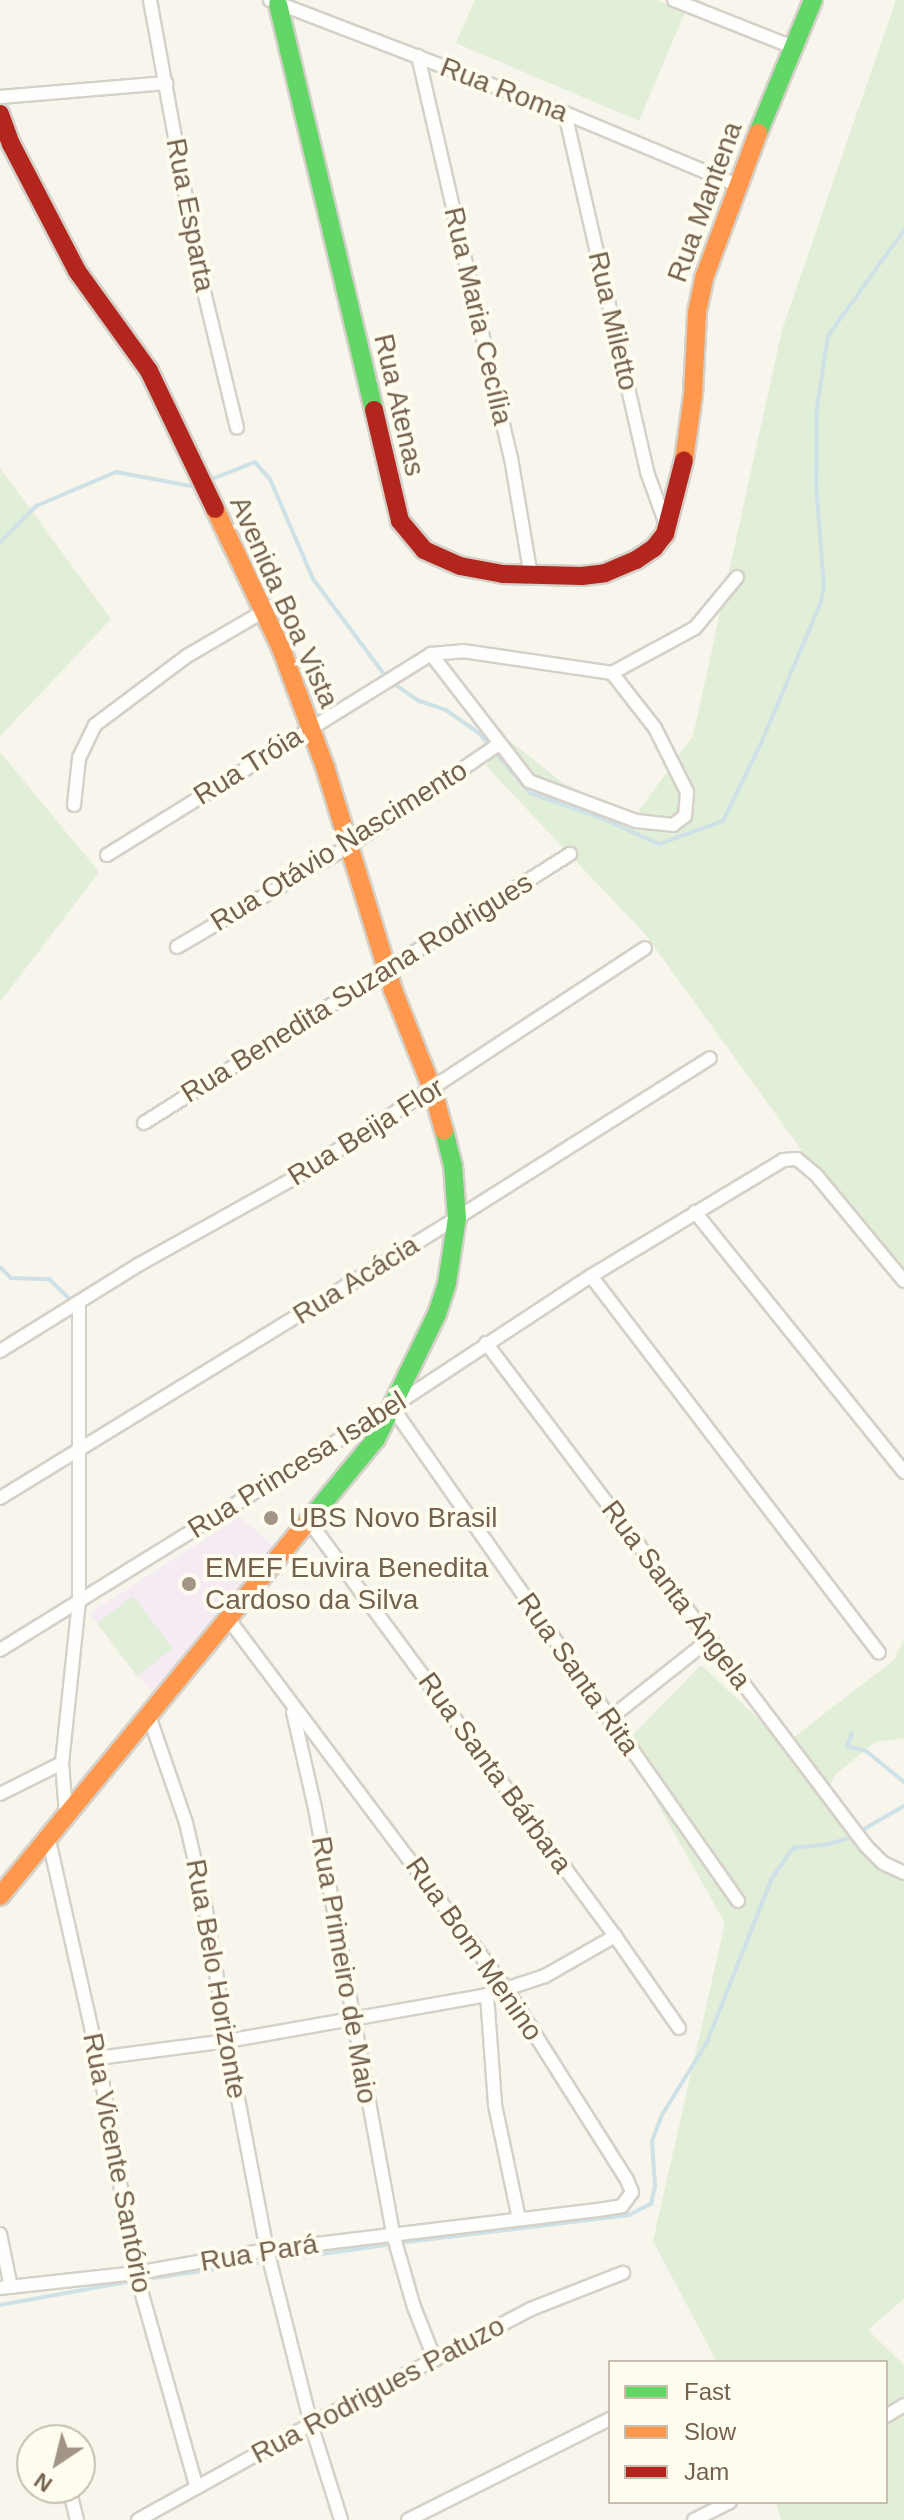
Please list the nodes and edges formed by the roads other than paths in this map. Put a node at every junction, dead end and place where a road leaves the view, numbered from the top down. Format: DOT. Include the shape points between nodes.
graph roads {
  1 [pos="150,0"];
  2 [pos="674,0"];
  3 [pos="813,0"];
  4 [pos="274,2"];
  5 [pos="795,48"];
  6 [pos="418,56"];
  7 [pos="166,83"];
  8 [pos="0,97"];
  9 [pos="565,113"];
  10 [pos="0,114"];
  11 [pos="737,185"];
  12 [pos="237,428"];
  13 [pos="667,527"];
  14 [pos="531,576"];
  15 [pos="737,577"];
  16 [pos="264,611"];
  17 [pos="431,654"];
  18 [pos="612,673"];
  19 [pos="310,726"];
  20 [pos="499,744"];
  21 [pos="74,805"];
  22 [pos="349,846"];
  23 [pos="570,854"];
  24 [pos="107,855"];
  25 [pos="177,947"];
  26 [pos="645,948"];
  27 [pos="386,968"];
  28 [pos="710,1058"];
  29 [pos="433,1091"];
  30 [pos="144,1123"];
  31 [pos="695,1212"];
  32 [pos="457,1218"];
  33 [pos="591,1276"];
  34 [pos="904,1281"];
  35 [pos="79,1302"];
  36 [pos="486,1343"];
  37 [pos="0,1351"];
  38 [pos="392,1407"];
  39 [pos="82,1450"];
  40 [pos="904,1472"];
  41 [pos="0,1498"];
  42 [pos="308,1520"];
  43 [pos="79,1602"];
  44 [pos="228,1619"];
  45 [pos="710,1639"];
  46 [pos="0,1650"];
  47 [pos="879,1653"];
  48 [pos="291,1706"];
  49 [pos="148,1713"];
  50 [pos="609,1719"];
  51 [pos="62,1763"];
  52 [pos="0,1794"];
  53 [pos="66,1813"];
  54 [pos="48,1836"];
  55 [pos="904,1873"];
  56 [pos="0,1896"];
  57 [pos="738,1901"];
  58 [pos="615,1936"];
  59 [pos="507,1990"];
  60 [pos="487,1995"];
  61 [pos="353,2018"];
  62 [pos="679,2028"];
  63 [pos="227,2041"];
  64 [pos="98,2058"];
  65 [pos="519,2219"];
  66 [pos="0,2234"];
  67 [pos="393,2234"];
  68 [pos="267,2250"];
  69 [pos="136,2273"];
  70 [pos="623,2273"];
  71 [pos="6,2288"];
  72 [pos="435,2360"];
  73 [pos="608,2420"];
  74 [pos="311,2424"];
  75 [pos="197,2488"];
  76 [pos="726,2504"];
  77 [pos="138,2520"];
  78 [pos="341,2520"];
  79 [pos="408,2520"];
  80 [pos="694,2520"];
  1 -- 7 [label="street, Rua Esparta"];
  2 -- 5 [label="street"];
  3 -- 5 [label="street, Rua Mantena"];
  4 -- 6 [label="street, Rua Roma"];
  4 -- 14 [label="street, Rua Atenas" via="400,521 416,543 445,561"];
  5 -- 11 [label="street, Rua Mantena"];
  6 -- 9 [label="street, Rua Roma"];
  6 -- 14 [label="street, Rua Maria Cecília" via="511,458"];
  7 -- 8 [label="street"];
  7 -- 12 [label="street, Rua Esparta" via="200,275"];
  9 -- 11 [label="street, Rua Roma"];
  9 -- 13 [label="street, Rua Miletto" via="647,472"];
  10 -- 16 [label="street, Avenida Boa Vista" via="77,271 149,371"];
  11 -- 13 [label="street, Rua Mantena" via="699,300 683,466"];
  13 -- 14 [label="street, Rua Atenas" via="650,552 618,568 582,576"];
  15 -- 18 [label="street" via="688,634"];
  16 -- 19 [label="street, Avenida Boa Vista"];
  16 -- 21 [label="street" via="187,656 95,725 79,758"];
  17 -- 18 [label="street" via="463,651"];
  17 -- 19 [label="street, Rua Tróia"];
  17 -- 20 [label="street"];
  18 -- 20 [label="street" via="676,765 688,801 679,822 646,824 540,787"];
  19 -- 22 [label="street, Avenida Boa Vista"];
  19 -- 24 [label="street, Rua Tróia"];
  20 -- 22 [label="street, Rua Otávio Nascimento"];
  22 -- 25 [label="street, Rua Otávio Nascimento"];
  22 -- 27 [label="street, Avenida Boa Vista"];
  23 -- 27 [label="street, Rua Benedita Suzana Rodrigues"];
  26 -- 29 [label="street, Rua Beija Flor"];
  27 -- 29 [label="street, Avenida Boa Vista"];
  27 -- 30 [label="street, Rua Benedita Suzana Rodrigues"];
  28 -- 32 [label="street, Rua Acácia"];
  29 -- 32 [label="street, Avenida Boa Vista"];
  29 -- 35 [label="street, Rua Beija Flor"];
  31 -- 33 [label="street, Rua Princesa Isabel"];
  31 -- 34 [label="street, Rua Princesa Isabel" via="783,1160 797,1159"];
  31 -- 40 [label="street"];
  32 -- 38 [label="street, Avenida Boa Vista" via="437,1314"];
  32 -- 39 [label="street, Rua Acácia"];
  33 -- 36 [label="street, Rua Princesa Isabel"];
  33 -- 47 [label="street"];
  35 -- 37 [label="street, Rua Beija Flor"];
  35 -- 39 [label="street"];
  36 -- 38 [label="street, Rua Princesa Isabel"];
  36 -- 45 [label="street, Rua Santa Ângela"];
  38 -- 42 [label="street, Avenida Boa Vista" via="376,1439"];
  38 -- 43 [label="street, Rua Princesa Isabel"];
  38 -- 50 [label="street, Rua Santa Rita"];
  39 -- 41 [label="street, Rua Acácia"];
  39 -- 43 [label="street"];
  42 -- 44 [label="street, Avenida Boa Vista"];
  42 -- 58 [label="street, Rua Santa Bárbara"];
  43 -- 46 [label="street, Rua Princesa Isabel"];
  43 -- 51 [label="street"];
  44 -- 48 [label="street, Rua Bom Menino"];
  44 -- 49 [label="street, Avenida Boa Vista"];
  45 -- 50 [label="street"];
  45 -- 55 [label="street, Rua Santa Ângela" via="866,1846 883,1863"];
  48 -- 59 [label="street, Rua Bom Menino"];
  48 -- 61 [label="street, Rua Primeiro de Maio"];
  49 -- 53 [label="street, Avenida Boa Vista"];
  49 -- 63 [label="street, Rua Belo Horizonte" via="186,1823"];
  50 -- 57 [label="street, Rua Santa Rita"];
  51 -- 52 [label="street"];
  51 -- 53 [label="street"];
  53 -- 54 [label="street, Avenida Boa Vista"];
  54 -- 56 [label="street, Avenida Boa Vista"];
  54 -- 64 [label="street, Rua Vicente Santório"];
  58 -- 59 [label="street" via="545,1976"];
  58 -- 62 [label="street, Rua Santa Bárbara"];
  59 -- 60 [label="street"];
  59 -- 65 [label="street, Rua Bom Menino" via="632,2192 617,2207"];
  60 -- 61 [label="street"];
  60 -- 65 [label="street" via="496,2114"];
  61 -- 63 [label="street"];
  61 -- 67 [label="street, Rua Primeiro de Maio"];
  63 -- 64 [label="street"];
  63 -- 68 [label="street, Rua Belo Horizonte"];
  64 -- 69 [label="street, Rua Vicente Santório"];
  65 -- 67 [label="street, Rua Pará"];
  66 -- 71 [label="street"];
  67 -- 68 [label="street, Rua Pará"];
  67 -- 72 [label="street, Rua Primeiro de Maio"];
  68 -- 69 [label="street, Rua Pará"];
  68 -- 74 [label="street, Rua Belo Horizonte"];
  69 -- 71 [label="street, Rua Pará"];
  69 -- 75 [label="street, Rua Vicente Santório"];
  70 -- 72 [label="street, Rua Rodrigues Patuzo" via="531,2309"];
  72 -- 74 [label="street, Rua Rodrigues Patuzo"];
  73 -- 79 [label="street"];
  74 -- 75 [label="street, Rua Rodrigues Patuzo"];
  74 -- 78 [label="street, Rua Belo Horizonte"];
  75 -- 77 [label="street, Rua Rodrigues Patuzo"];
  76 -- 80 [label="street"];
}
